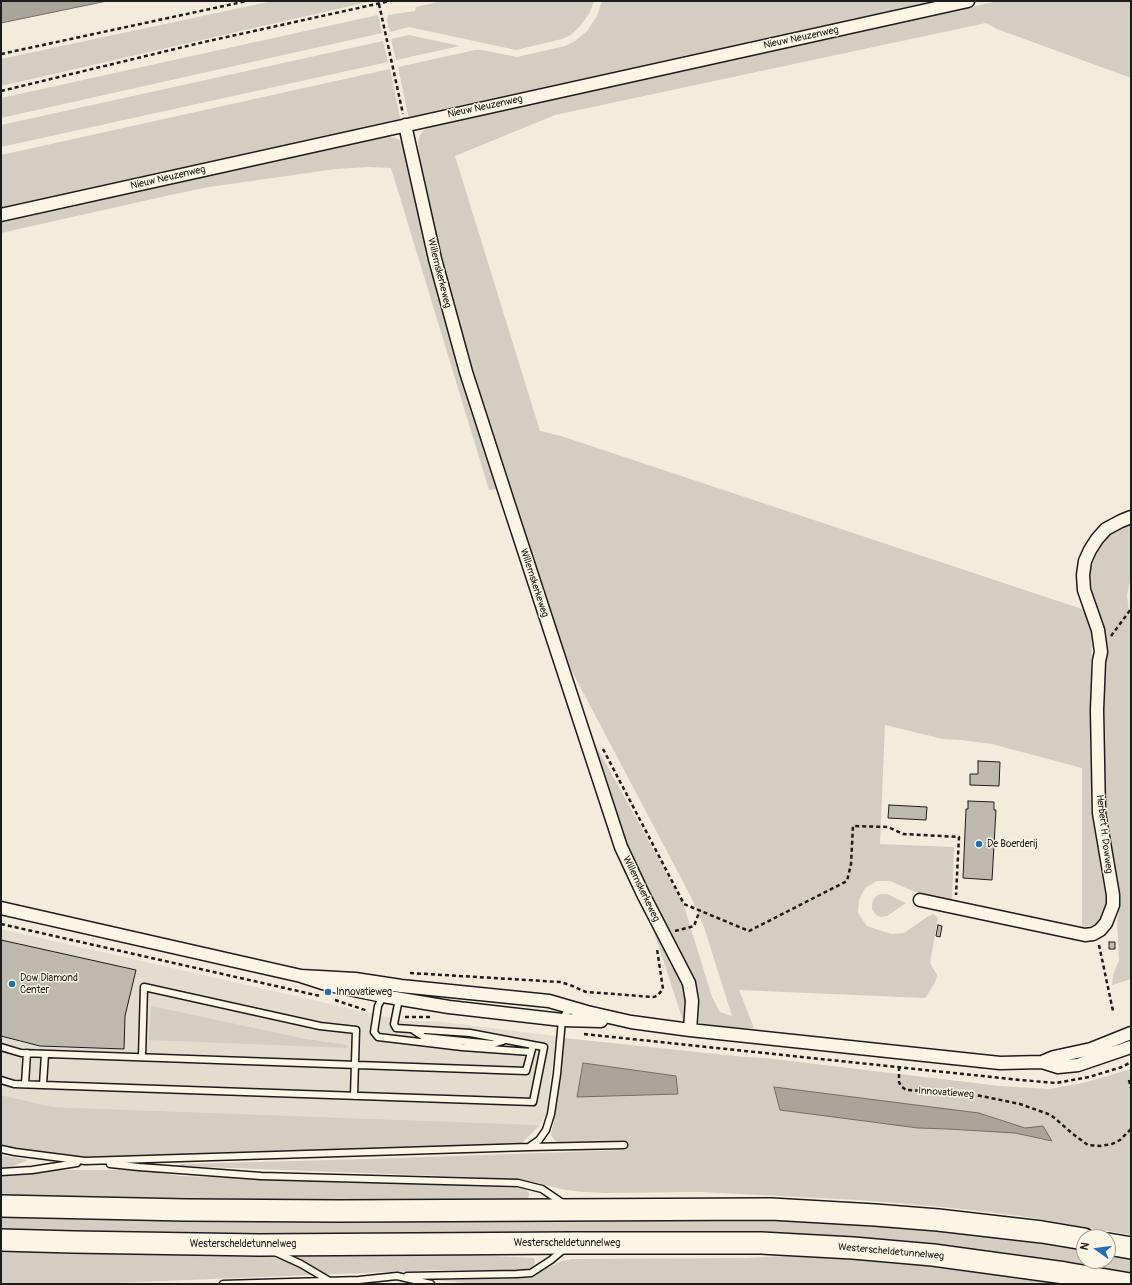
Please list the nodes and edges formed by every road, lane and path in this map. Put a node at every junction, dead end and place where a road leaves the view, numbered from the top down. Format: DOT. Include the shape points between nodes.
graph roads {
  1 [pos="247,1"];
  2 [pos="390,1"];
  3 [pos="968,1"];
  4 [pos="379,4"];
  5 [pos="1,54"];
  6 [pos="1,91"];
  7 [pos="406,125"];
  8 [pos="1,215"];
  9 [pos="1131,517"];
  10 [pos="1131,609"];
  11 [pos="1101,652"];
  12 [pos="600,742"];
  13 [pos="920,900"];
  14 [pos="1,908"];
  15 [pos="956,908"];
  16 [pos="700,910"];
  17 [pos="1100,930"];
  18 [pos="664,934"];
  19 [pos="410,973"];
  20 [pos="301,976"];
  21 [pos="389,984"];
  22 [pos="402,986"];
  23 [pos="383,996"];
  24 [pos="399,999"];
  25 [pos="572,1008"];
  26 [pos="1113,1011"];
  27 [pos="562,1020"];
  28 [pos="631,1022"];
  29 [pos="414,1030"];
  30 [pos="690,1030"];
  31 [pos="1131,1033"];
  32 [pos="424,1037"];
  33 [pos="507,1040"];
  34 [pos="413,1041"];
  35 [pos="493,1044"];
  36 [pos="533,1045"];
  37 [pos="690,1046"];
  38 [pos="1,1047"];
  39 [pos="1131,1047"];
  40 [pos="504,1050"];
  41 [pos="531,1052"];
  42 [pos="27,1053"];
  43 [pos="45,1054"];
  44 [pos="142,1057"];
  45 [pos="1042,1062"];
  46 [pos="355,1065"];
  47 [pos="1,1080"];
  48 [pos="1129,1080"];
  49 [pos="25,1084"];
  50 [pos="43,1085"];
  51 [pos="1131,1088"];
  52 [pos="354,1096"];
  53 [pos="1131,1128"];
  54 [pos="624,1145"];
  55 [pos="529,1147"];
  56 [pos="1,1149"];
  57 [pos="85,1161"];
  58 [pos="1,1172"];
  59 [pos="1,1206"];
  60 [pos="572,1209"];
  61 [pos="1076,1238"];
  62 [pos="1,1240"];
  63 [pos="572,1242"];
  64 [pos="259,1245"];
  65 [pos="1116,1245"];
  66 [pos="1131,1248"];
  67 [pos="397,1276"];
  68 [pos="330,1281"];
  69 [pos="223,1284"];
  70 [pos="431,1284"];
  71 [pos="1130,1284"];
  1 -- 5 [label="path"];
  2 -- 4 [label="path"];
  3 -- 7 [label="street, Nieuw Neuzenweg"];
  4 -- 6 [label="path" via="204,42"];
  4 -- 7 [label="path"];
  7 -- 8 [label="street, Nieuw Neuzenweg"];
  7 -- 18 [label="street, Willemskerkeweg" via="449,311 505,495 621,847"];
  9 -- 11 [label="street, Herbert H. Dowweg" via="1106,529 1085,561 1084,590 1098,630"];
  10 -- 11 [label="path"];
  11 -- 17 [label="street, Herbert H. Dowweg" via="1096,710 1099,813 1113,905"];
  12 -- 16 [label="path" via="684,904"];
  13 -- 15 [label="street"];
  14 -- 20 [label="street"];
  15 -- 16 [label="path" via="959,837 903,834 888,827 854,826 847,881 748,931"];
  15 -- 17 [label="street" via="1085,935"];
  16 -- 18 [label="path" via="694,926"];
  17 -- 26 [label="path" via="1099,948"];
  18 -- 19 [label="path" via="656,940 663,989 654,997 586,992 560,982"];
  18 -- 30 [label="street, Willemskerkeweg" via="689,983 692,1001"];
  20 -- 21 [label="street"];
  20 -- 23 [label="street"];
  21 -- 22 [label="street"];
  21 -- 23 [label="street"];
  22 -- 24 [label="street"];
  22 -- 25 [label="street" via="549,1001"];
  23 -- 24 [label="street"];
  23 -- 34 [label="lane" via="378,1006 374,1032 378,1037"];
  24 -- 27 [label="street"];
  24 -- 29 [label="lane" via="394,1024 396,1028"];
  25 -- 27 [label="lane"];
  25 -- 28 [label="street"];
  27 -- 28 [label="street"];
  27 -- 55 [label="lane" via="551,1114 546,1130 539,1140"];
  28 -- 30 [label="street"];
  29 -- 32 [label="lane"];
  29 -- 33 [label="lane" via="470,1033"];
  30 -- 45 [label="street" via="1000,1063"];
  31 -- 45 [label="street" via="1091,1049"];
  32 -- 34 [label="lane"];
  32 -- 35 [label="lane"];
  33 -- 35 [label="lane"];
  33 -- 36 [label="lane"];
  34 -- 40 [label="lane"];
  35 -- 40 [label="lane"];
  36 -- 41 [label="lane"];
  36 -- 52 [label="lane" via="544,1046 533,1102"];
  37 -- 53 [label="path, Innovatieweg" via="899,1068 899,1082 906,1090 952,1092 1020,1104 1051,1114 1088,1144 1112,1144 1120,1140"];
  38 -- 42 [label="lane"];
  39 -- 45 [label="street" via="1078,1065 1058,1067"];
  40 -- 41 [label="lane"];
  41 -- 46 [label="lane" via="526,1071"];
  42 -- 43 [label="lane"];
  42 -- 49 [label="lane"];
  43 -- 44 [label="lane"];
  43 -- 50 [label="lane"];
  44 -- 46 [label="lane"];
  44 -- 46 [label="lane" via="144,987 320,1026 356,1030"];
  46 -- 52 [label="lane"];
  47 -- 49 [label="lane"];
  48 -- 51 [label="path"];
  49 -- 50 [label="lane"];
  50 -- 52 [label="lane"];
  54 -- 55 [label="lane"];
  55 -- 57 [label="lane"];
  56 -- 57 [label="lane"];
  57 -- 58 [label="lane" via="32,1170"];
  57 -- 60 [label="lane" via="261,1176 518,1183 542,1189"];
  59 -- 60 [label="highway" via="332,1211"];
  60 -- 61 [label="highway" via="771,1209 867,1214"];
  62 -- 64 [label="highway, Westerscheldetunnelweg"];
  63 -- 64 [label="highway, Westerscheldetunnelweg"];
  63 -- 67 [label="lane" via="551,1260 530,1273"];
  63 -- 71 [label="highway, Westerscheldetunnelweg" via="761,1243 853,1248 990,1262"];
  64 -- 68 [label="lane" via="301,1264"];
  65 -- 66 [label="highway"];
  67 -- 68 [label="lane"];
  67 -- 70 [label="lane"];
  68 -- 69 [label="lane"];
}
